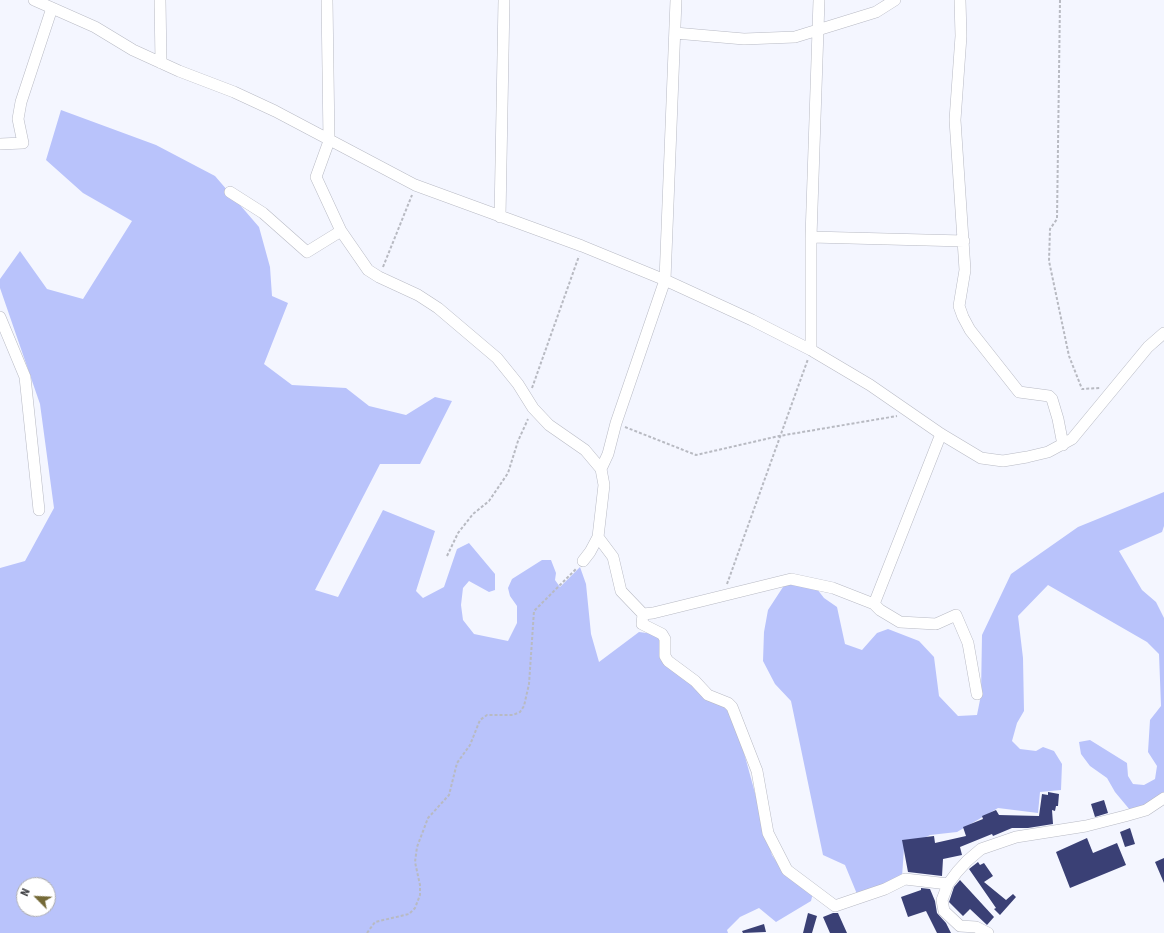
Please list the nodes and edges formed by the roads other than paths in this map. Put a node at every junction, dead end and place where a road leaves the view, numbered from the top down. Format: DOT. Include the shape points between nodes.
graph roads {
  1 [pos="34,0"];
  2 [pos="160,0"];
  3 [pos="327,0"];
  4 [pos="504,0"];
  5 [pos="676,0"];
  6 [pos="819,0"];
  7 [pos="895,0"];
  8 [pos="960,0"];
  9 [pos="52,8"];
  10 [pos="817,32"];
  11 [pos="675,33"];
  12 [pos="161,63"];
  13 [pos="329,141"];
  14 [pos="0,144"];
  15 [pos="230,192"];
  16 [pos="500,217"];
  17 [pos="341,231"];
  18 [pos="811,237"];
  19 [pos="964,241"];
  20 [pos="665,280"];
  21 [pos="0,317"];
  22 [pos="1164,333"];
  23 [pos="811,350"];
  24 [pos="941,434"];
  25 [pos="1063,445"];
  26 [pos="601,470"];
  27 [pos="39,510"];
  28 [pos="598,537"];
  29 [pos="582,562"];
  30 [pos="874,604"];
  31 [pos="643,614"];
  32 [pos="977,694"];
  33 [pos="1164,798"];
  34 [pos="948,884"];
  35 [pos="957,930"];
  36 [pos="988,933"];
  1 -- 9 [label="street"];
  2 -- 12 [label="street"];
  3 -- 13 [label="street"];
  4 -- 16 [label="street"];
  5 -- 11 [label="street"];
  6 -- 10 [label="street"];
  7 -- 10 [label="street" via="876,12"];
  8 -- 19 [label="street" via="961,36 955,120"];
  9 -- 12 [label="street"];
  9 -- 14 [label="street" via="21,102 18,119 23,143"];
  10 -- 11 [label="street" via="773,39"];
  10 -- 18 [label="street"];
  11 -- 20 [label="street"];
  12 -- 13 [label="street" via="241,95"];
  13 -- 16 [label="street" via="416,185"];
  13 -- 17 [label="street" via="316,177"];
  15 -- 17 [label="street" via="263,213 307,252"];
  16 -- 20 [label="street" via="582,246"];
  17 -- 26 [label="street" via="368,270 438,308 497,358 530,404 549,425 584,450"];
  18 -- 19 [label="street"];
  18 -- 23 [label="street"];
  19 -- 25 [label="street" via="965,270 959,306 962,317 1019,392 1049,396 1052,399"];
  20 -- 23 [label="street"];
  20 -- 26 [label="street"];
  21 -- 27 [label="street" via="25,377"];
  22 -- 25 [label="street" via="1148,347 1109,392 1079,432"];
  23 -- 24 [label="street"];
  24 -- 25 [label="street" via="981,458 993,461 1048,452"];
  24 -- 30 [label="street"];
  26 -- 28 [label="street" via="604,485"];
  28 -- 29 [label="street"];
  28 -- 31 [label="street" via="613,557 621,591"];
  30 -- 31 [label="street" via="833,588 791,580"];
  30 -- 32 [label="street" via="900,622 936,624 956,615 968,643"];
  31 -- 34 [label="street" via="642,624 662,634 665,639 665,656 668,661 708,694 732,707 757,771 768,834 787,870 835,906 878,892 905,879"];
  33 -- 34 [label="street" via="1146,810 1125,816 995,843 981,849 967,861"];
  34 -- 35 [label="street" via="942,900 944,911"];
  35 -- 36 [label="street" via="976,927"];
}
